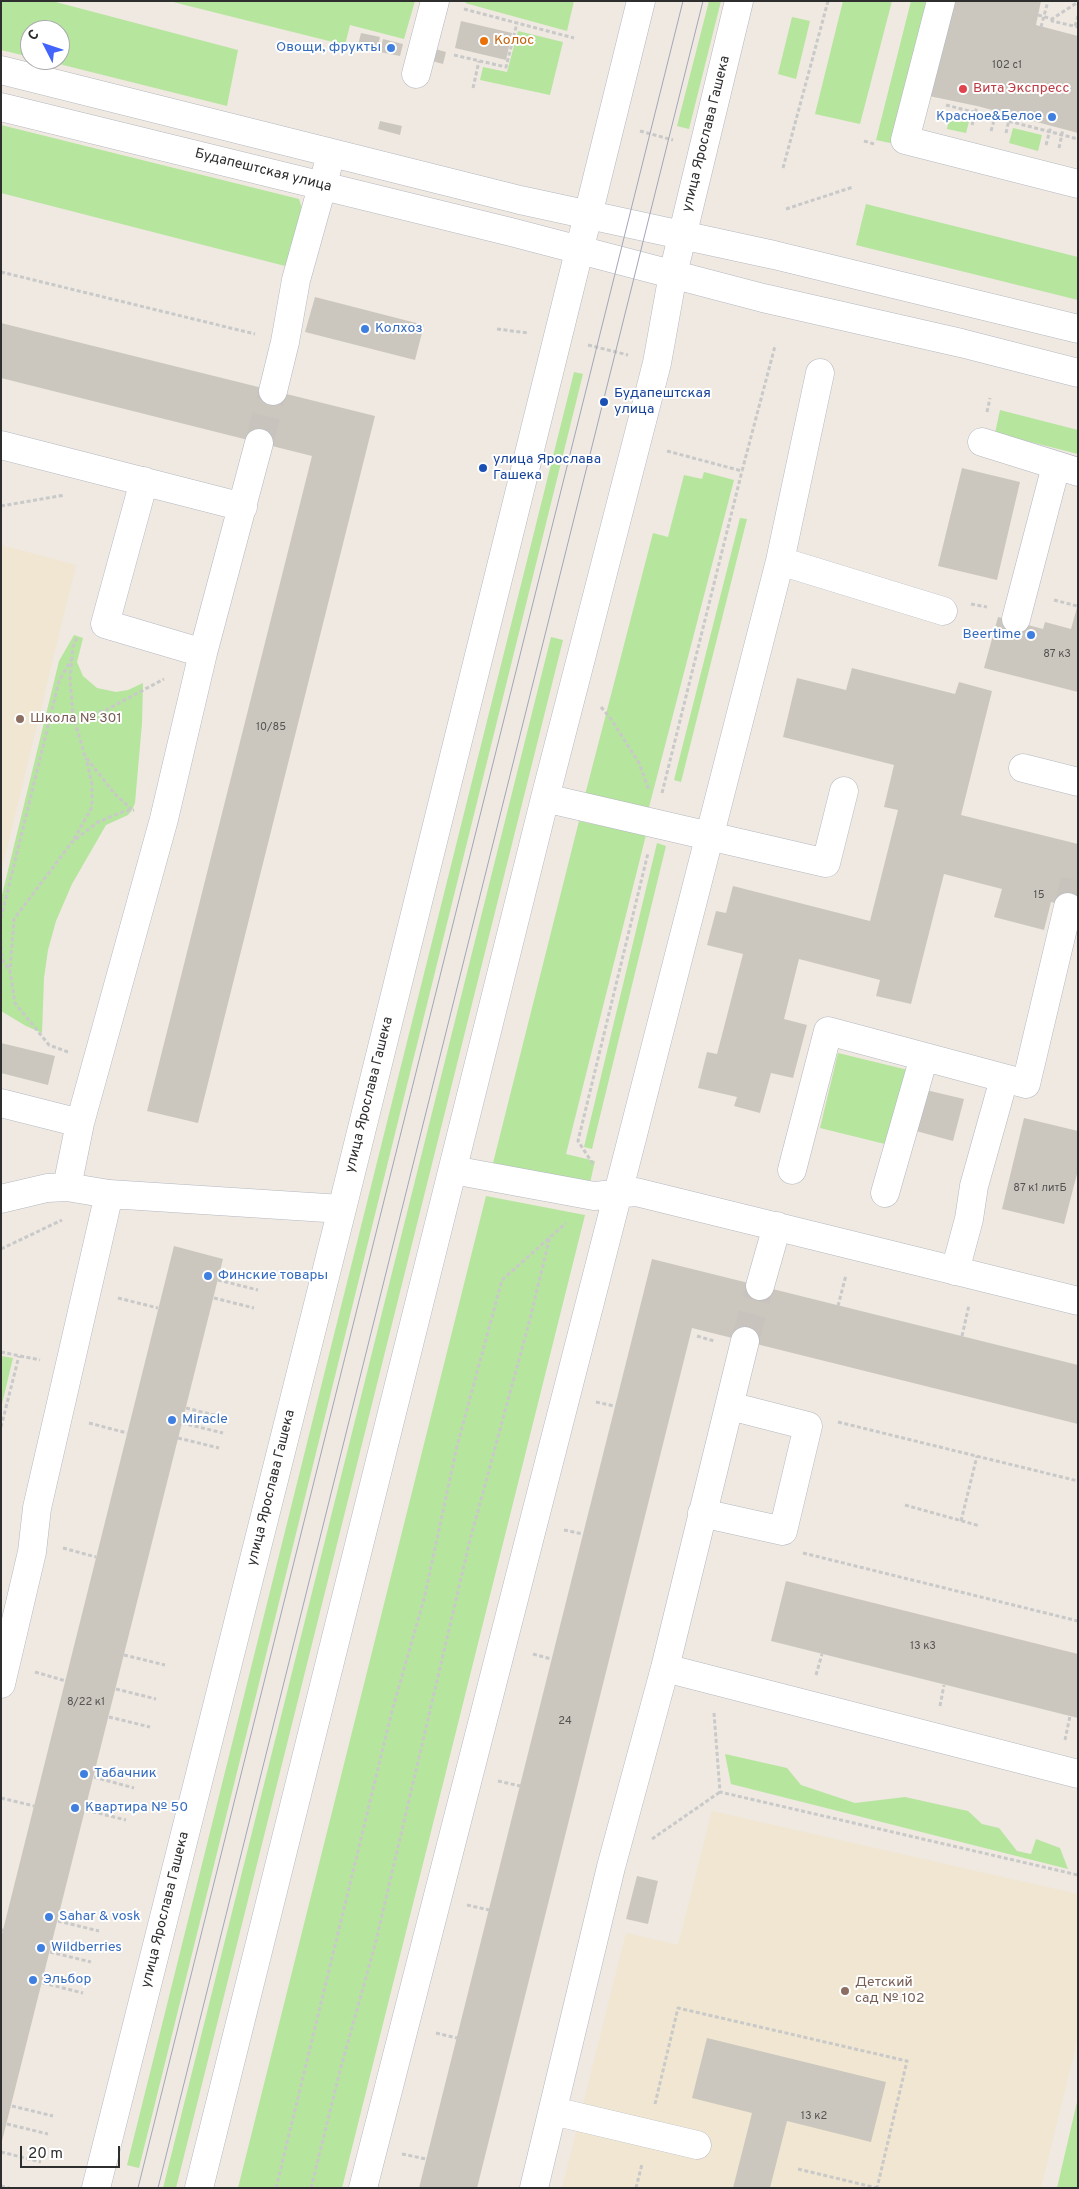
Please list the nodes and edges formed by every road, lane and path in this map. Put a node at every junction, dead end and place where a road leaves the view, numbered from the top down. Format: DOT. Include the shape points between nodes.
graph roads {
  1 [pos="640,1"];
  2 [pos="739,1"];
  3 [pos="828,1"];
  4 [pos="941,1"];
  5 [pos="1048,1"];
  6 [pos="1078,2"];
  7 [pos="445,4"];
  8 [pos="1038,15"];
  9 [pos="1078,16"];
  10 [pos="1044,17"];
  11 [pos="1052,19"];
  12 [pos="517,23"];
  13 [pos="1041,27"];
  14 [pos="1076,27"];
  15 [pos="574,38"];
  16 [pos="448,53"];
  17 [pos="479,61"];
  18 [pos="1,70"];
  19 [pos="416,74"];
  20 [pos="473,88"];
  21 [pos="916,98"];
  22 [pos="1,106"];
  23 [pos="634,130"];
  24 [pos="1078,139"];
  25 [pos="677,141"];
  26 [pos="331,152"];
  27 [pos="783,168"];
  28 [pos="1078,184"];
  29 [pos="323,186"];
  30 [pos="853,187"];
  31 [pos="786,209"];
  32 [pos="588,215"];
  33 [pos="682,235"];
  34 [pos="580,250"];
  35 [pos="1,272"];
  36 [pos="674,274"];
  37 [pos="497,329"];
  38 [pos="1078,329"];
  39 [pos="534,334"];
  40 [pos="285,342"];
  41 [pos="581,343"];
  42 [pos="775,346"];
  43 [pos="633,356"];
  44 [pos="820,372"];
  45 [pos="1078,373"];
  46 [pos="273,391"];
  47 [pos="982,442"];
  48 [pos="259,443"];
  49 [pos="1,445"];
  50 [pos="666,451"];
  51 [pos="1067,469"];
  52 [pos="742,471"];
  53 [pos="144,481"];
  54 [pos="243,507"];
  55 [pos="780,561"];
  56 [pos="943,611"];
  57 [pos="1018,615"];
  58 [pos="80,632"];
  59 [pos="203,652"];
  60 [pos="71,660"];
  61 [pos="167,678"];
  62 [pos="601,707"];
  63 [pos="74,719"];
  64 [pos="85,756"];
  65 [pos="1023,768"];
  66 [pos="1078,782"];
  67 [pos="844,791"];
  68 [pos="651,796"];
  69 [pos="661,797"];
  70 [pos="545,798"];
  71 [pos="711,835"];
  72 [pos="72,842"];
  73 [pos="650,846"];
  74 [pos="1068,907"];
  75 [pos="1,918"];
  76 [pos="1,940"];
  77 [pos="10,971"];
  78 [pos="49,1045"];
  79 [pos="924,1057"];
  80 [pos="1004,1080"];
  81 [pos="1,1104"];
  82 [pos="80,1123"];
  83 [pos="453,1170"];
  84 [pos="597,1170"];
  85 [pos="792,1170"];
  86 [pos="67,1187"];
  87 [pos="885,1193"];
  88 [pos="109,1194"];
  89 [pos="618,1194"];
  90 [pos="1,1199"];
  91 [pos="342,1209"];
  92 [pos="69,1217"];
  93 [pos="569,1221"];
  94 [pos="777,1226"];
  95 [pos="550,1235"];
  96 [pos="1,1249"];
  97 [pos="955,1271"];
  98 [pos="218,1280"];
  99 [pos="760,1286"];
  100 [pos="87,1290"];
  101 [pos="258,1290"];
  102 [pos="214,1298"];
  103 [pos="1078,1301"];
  104 [pos="158,1308"];
  105 [pos="254,1308"];
  106 [pos="746,1341"];
  107 [pos="1,1352"];
  108 [pos="19,1356"];
  109 [pos="34,1359"];
  110 [pos="730,1406"];
  111 [pos="186,1408"];
  112 [pos="58,1415"];
  113 [pos="226,1418"];
  114 [pos="182,1423"];
  115 [pos="808,1426"];
  116 [pos="1,1427"];
  117 [pos="127,1433"];
  118 [pos="222,1433"];
  119 [pos="178,1438"];
  120 [pos="219,1448"];
  121 [pos="977,1456"];
  122 [pos="1078,1481"];
  123 [pos="905,1505"];
  124 [pos="702,1513"];
  125 [pos="961,1521"];
  126 [pos="980,1526"];
  127 [pos="560,1529"];
  128 [pos="782,1531"];
  129 [pos="582,1534"];
  130 [pos="1078,1621"];
  131 [pos="527,1652"];
  132 [pos="124,1655"];
  133 [pos="551,1659"];
  134 [pos="165,1665"];
  135 [pos="665,1668"];
  136 [pos="711,1681"];
  137 [pos="1,1684"];
  138 [pos="116,1689"];
  139 [pos="156,1699"];
  140 [pos="109,1717"];
  141 [pos="150,1727"];
  142 [pos="1078,1774"];
  143 [pos="94,1778"];
  144 [pos="496,1781"];
  145 [pos="520,1786"];
  146 [pos="134,1788"];
  147 [pos="720,1792"];
  148 [pos="1,1798"];
  149 [pos="34,1806"];
  150 [pos="86,1810"];
  151 [pos="126,1820"];
  152 [pos="650,1840"];
  153 [pos="1078,1875"];
  154 [pos="464,1904"];
  155 [pos="489,1910"];
  156 [pos="58,1921"];
  157 [pos="99,1931"];
  158 [pos="50,1952"];
  159 [pos="91,1962"];
  160 [pos="43,1982"];
  161 [pos="83,1993"];
  162 [pos="433,2032"];
  163 [pos="457,2038"];
  164 [pos="12,2106"];
  165 [pos="553,2111"];
  166 [pos="52,2116"];
  167 [pos="7,2124"];
  168 [pos="48,2134"];
  169 [pos="649,2134"];
  170 [pos="697,2145"];
  171 [pos="1,2152"];
  172 [pos="395,2152"];
  173 [pos="426,2159"];
  174 [pos="41,2162"];
  175 [pos="798,2169"];
  176 [pos="1,2186"];
  177 [pos="9,2188"];
  178 [pos="96,2188"];
  179 [pos="199,2188"];
  180 [pos="276,2188"];
  181 [pos="311,2188"];
  182 [pos="363,2188"];
  183 [pos="534,2188"];
  184 [pos="636,2188"];
  185 [pos="877,2188"];
  1 -- 32 [label="street, улица Ярослава Гашека"];
  2 -- 33 [label="street, улица Ярослава Гашека"];
  3 -- 27 [label="path"];
  4 -- 21 [label="street"];
  5 -- 10 [label="path"];
  6 -- 11 [label="path"];
  7 -- 12 [label="path"];
  7 -- 19 [label="street"];
  8 -- 10 [label="path"];
  9 -- 14 [label="path"];
  10 -- 11 [label="path"];
  10 -- 13 [label="path"];
  11 -- 14 [label="path"];
  12 -- 15 [label="path"];
  12 -- 17 [label="path" via="506,67"];
  16 -- 17 [label="path"];
  17 -- 20 [label="path"];
  18 -- 26 [label="street"];
  21 -- 24 [label="path"];
  21 -- 28 [label="street" via="906,140"];
  22 -- 29 [label="street, Будапештская улица"];
  23 -- 25 [label="path"];
  26 -- 29 [label="street"];
  26 -- 32 [label="street"];
  29 -- 34 [label="street, Будапештская улица"];
  29 -- 40 [label="street" via="296,280"];
  30 -- 31 [label="path"];
  32 -- 33 [label="street"];
  32 -- 34 [label="street, улица Ярослава Гашека"];
  33 -- 36 [label="street, улица Ярослава Гашека"];
  33 -- 38 [label="street"];
  34 -- 36 [label="street, Будапештская улица"];
  34 -- 91 [label="street, улица Ярослава Гашека"];
  35 -- 40 [label="path"];
  36 -- 45 [label="street, Будапештская улица"];
  36 -- 70 [label="street, улица Ярослава Гашека" via="656,363"];
  37 -- 39 [label="path"];
  40 -- 46 [label="street"];
  41 -- 43 [label="path"];
  42 -- 52 [label="path"];
  44 -- 55 [label="street"];
  47 -- 51 [label="street"];
  48 -- 54 [label="street"];
  49 -- 53 [label="street"];
  50 -- 52 [label="path"];
  51 -- 57 [label="street"];
  52 -- 69 [label="path"];
  53 -- 54 [label="street"];
  53 -- 59 [label="street" via="105,624"];
  54 -- 59 [label="street"];
  55 -- 56 [label="street"];
  55 -- 71 [label="street"];
  56 -- 57 [label="path" via="946,599 986,608 1000,604"];
  58 -- 60 [label="path"];
  59 -- 82 [label="street" via="164,819"];
  60 -- 63 [label="path"];
  60 -- 75 [label="path" via="59,681"];
  61 -- 63 [label="path" via="106,710"];
  62 -- 68 [label="path" via="639,763"];
  63 -- 64 [label="path"];
  64 -- 72 [label="path" via="92,784 92,808"];
  64 -- 72 [label="path" via="114,794 132,810 98,822"];
  65 -- 66 [label="street"];
  67 -- 71 [label="street" via="826,863"];
  70 -- 71 [label="street"];
  70 -- 83 [label="street, улица Ярослава Гашека"];
  71 -- 89 [label="street"];
  72 -- 77 [label="path" via="14,918"];
  73 -- 84 [label="path" via="578,1141"];
  74 -- 80 [label="street" via="1026,1084"];
  76 -- 77 [label="path" via="2,959"];
  77 -- 78 [label="path" via="15,1003"];
  79 -- 80 [label="street"];
  79 -- 85 [label="street" via="828,1031"];
  79 -- 87 [label="street"];
  80 -- 97 [label="street" via="974,1186"];
  81 -- 82 [label="street"];
  82 -- 86 [label="street"];
  83 -- 89 [label="street" via="594,1196"];
  83 -- 179 [label="street, улица Ярослава Гашека"];
  86 -- 88 [label="street"];
  86 -- 90 [label="street" via="47,1188"];
  88 -- 91 [label="street"];
  88 -- 100 [label="street"];
  89 -- 94 [label="street" via="636,1192"];
  89 -- 182 [label="street"];
  91 -- 178 [label="street, улица Ярослава Гашека"];
  92 -- 96 [label="path"];
  93 -- 95 [label="path"];
  94 -- 97 [label="street"];
  94 -- 99 [label="street"];
  95 -- 180 [label="path" via="502,1280 457,1446 424,1599 392,1711"];
  95 -- 181 [label="path" via="472,1530 375,1945"];
  97 -- 103 [label="street"];
  98 -- 101 [label="path"];
  100 -- 104 [label="path"];
  100 -- 112 [label="street"];
  102 -- 105 [label="path"];
  106 -- 110 [label="street"];
  107 -- 108 [label="path"];
  108 -- 109 [label="path"];
  108 -- 116 [label="path"];
  110 -- 115 [label="street"];
  110 -- 124 [label="street"];
  111 -- 113 [label="path"];
  112 -- 117 [label="path"];
  112 -- 137 [label="street" via="37,1508 32,1552"];
  114 -- 118 [label="path"];
  115 -- 121 [label="path" via="831,1420"];
  115 -- 128 [label="street"];
  119 -- 120 [label="path"];
  121 -- 122 [label="path"];
  121 -- 125 [label="path"];
  123 -- 125 [label="path"];
  124 -- 128 [label="street"];
  124 -- 135 [label="street"];
  125 -- 126 [label="path"];
  127 -- 129 [label="path"];
  128 -- 130 [label="path" via="798,1551"];
  131 -- 133 [label="path"];
  132 -- 134 [label="path"];
  135 -- 136 [label="street"];
  135 -- 165 [label="street" via="611,1867"];
  136 -- 142 [label="street"];
  136 -- 147 [label="path"];
  138 -- 139 [label="path"];
  140 -- 141 [label="path"];
  143 -- 146 [label="path"];
  144 -- 145 [label="path"];
  147 -- 152 [label="path"];
  147 -- 153 [label="path"];
  148 -- 149 [label="path"];
  150 -- 151 [label="path"];
  154 -- 155 [label="path"];
  156 -- 157 [label="path"];
  158 -- 159 [label="path"];
  160 -- 161 [label="path"];
  162 -- 163 [label="path"];
  164 -- 166 [label="path"];
  165 -- 169 [label="street"];
  165 -- 183 [label="street"];
  167 -- 168 [label="path"];
  169 -- 170 [label="street"];
  169 -- 184 [label="path"];
  169 -- 185 [label="path" via="678,2008 907,2061"];
  171 -- 174 [label="path"];
  172 -- 173 [label="path"];
  175 -- 185 [label="path"];
  176 -- 177 [label="path"];
}
